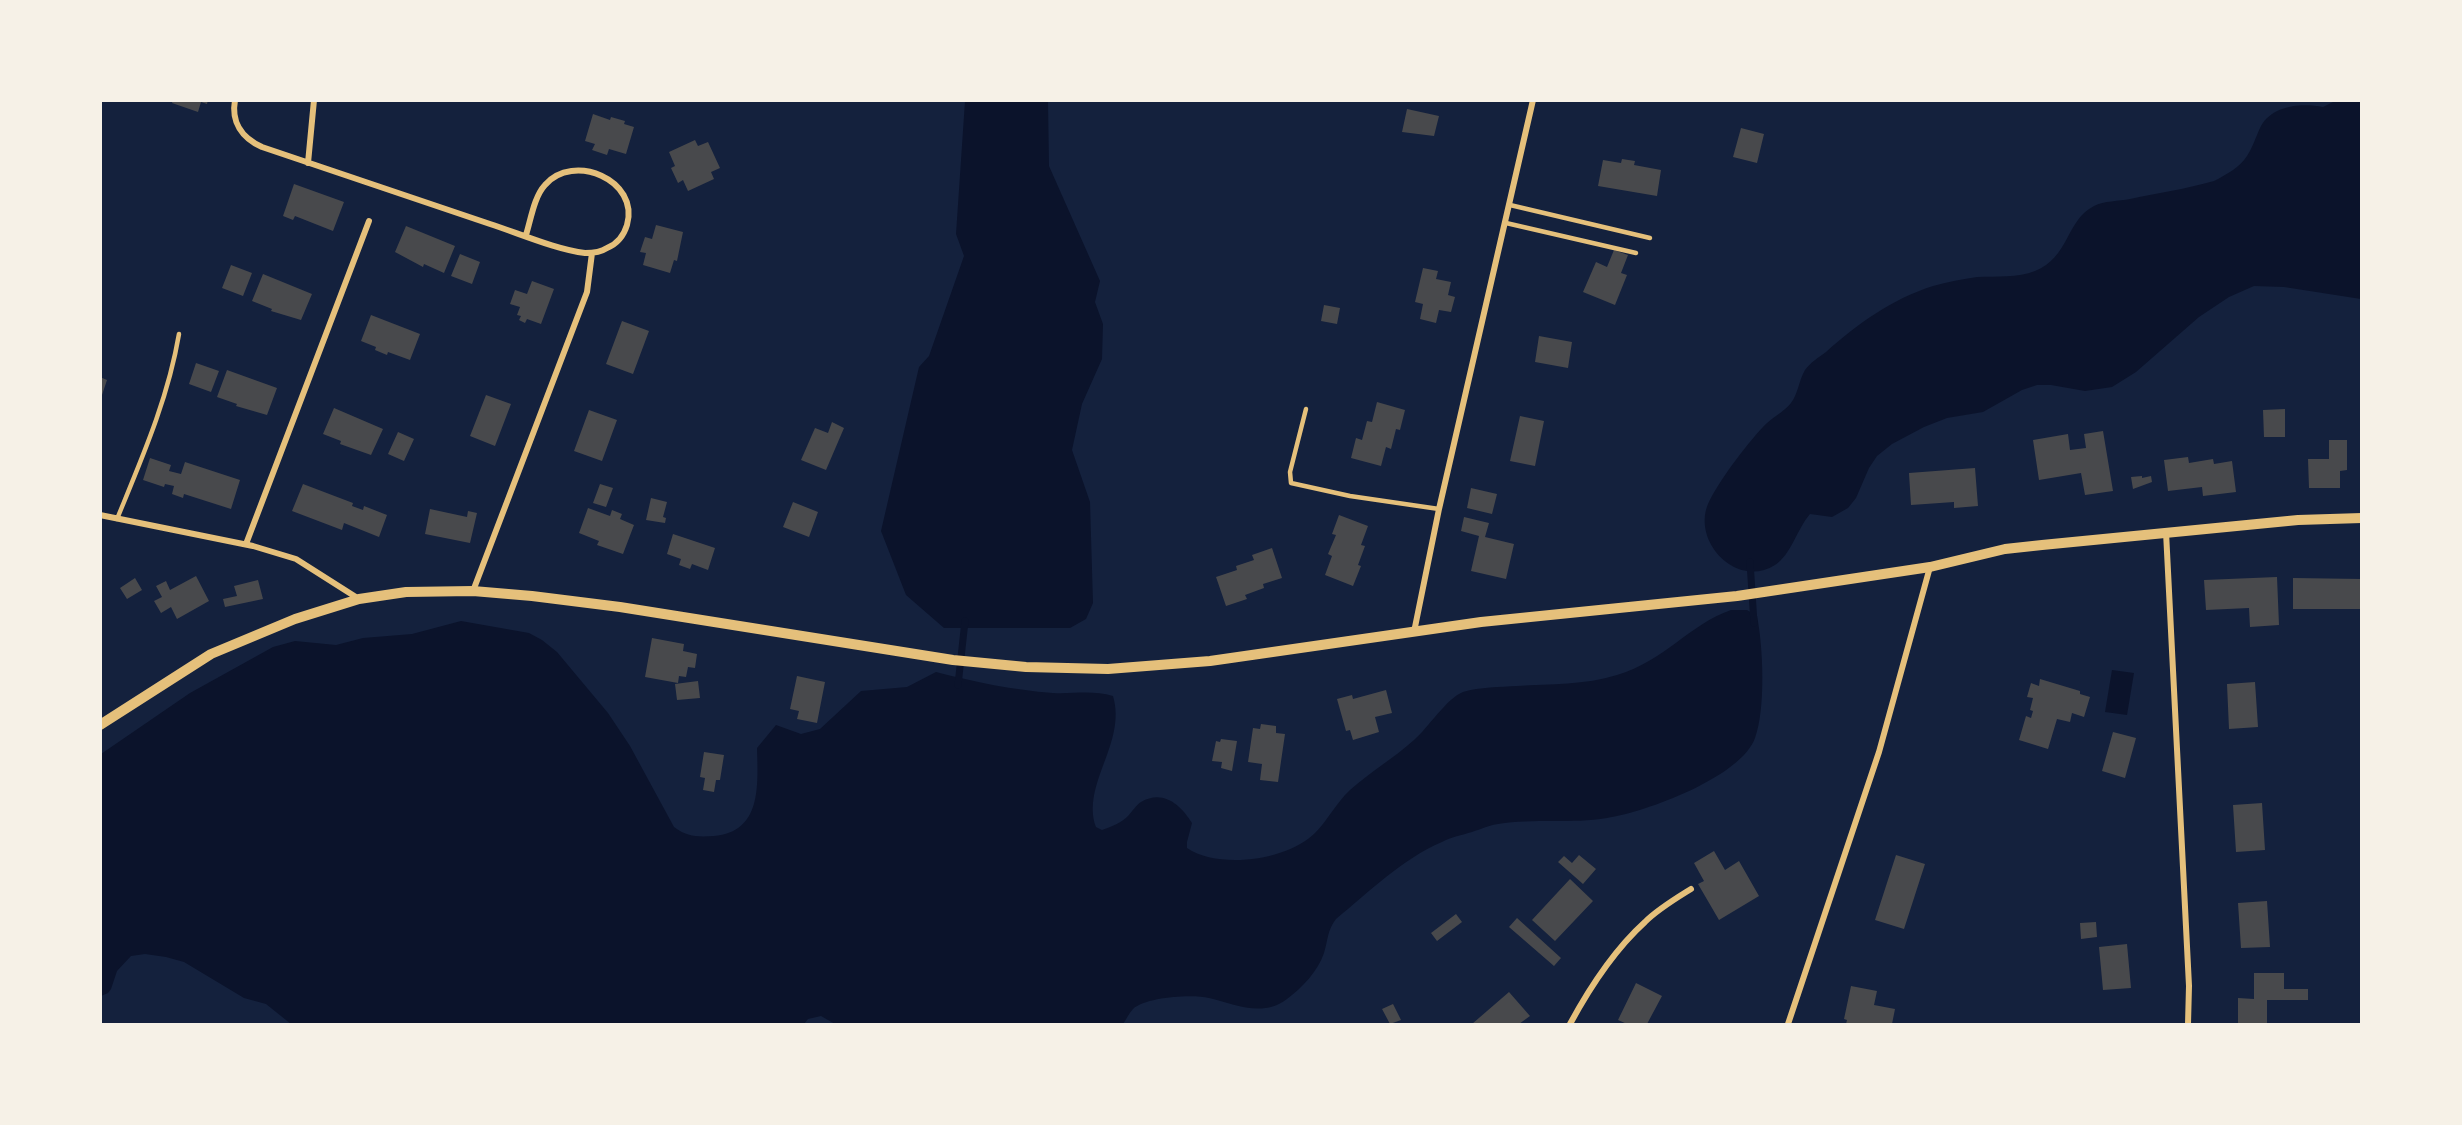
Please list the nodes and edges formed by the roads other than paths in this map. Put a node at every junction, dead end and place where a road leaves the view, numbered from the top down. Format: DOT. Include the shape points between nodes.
graph roads {
  1 [pos="235,100"];
  2 [pos="314,100"];
  3 [pos="1533,100"];
  4 [pos="308,163"];
  5 [pos="1509,205"];
  6 [pos="369,222"];
  7 [pos="1506,222"];
  8 [pos="526,235"];
  9 [pos="1650,238"];
  10 [pos="592,253"];
  11 [pos="1636,253"];
  12 [pos="179,334"];
  13 [pos="1306,409"];
  14 [pos="1438,509"];
  15 [pos="100,515"];
  16 [pos="2361,518"];
  17 [pos="117,519"];
  18 [pos="2166,532"];
  19 [pos="246,544"];
  20 [pos="1930,567"];
  21 [pos="473,591"];
  22 [pos="359,599"];
  23 [pos="1414,632"];
  24 [pos="100,725"];
  25 [pos="1691,889"];
  26 [pos="1570,1024"];
  27 [pos="1788,1024"];
  28 [pos="2188,1024"];
  1 -- 4 [label="street" via="237,124 247,138"];
  2 -- 4 [label="street"];
  3 -- 5 [label="street"];
  4 -- 8 [label="street"];
  5 -- 7 [label="street"];
  5 -- 9 [label="lane"];
  6 -- 19 [label="street"];
  7 -- 11 [label="lane"];
  7 -- 14 [label="street"];
  8 -- 10 [label="street"];
  8 -- 10 [label="street" via="540,193 550,180 564,171 589,172 616,184 626,198 629,214 625,230 615,243"];
  10 -- 21 [label="street" via="586,292"];
  12 -- 17 [label="lane" via="169,386"];
  13 -- 14 [label="lane" via="1290,472 1291,483"];
  14 -- 23 [label="street"];
  15 -- 17 [label="street"];
  16 -- 18 [label="street"];
  17 -- 19 [label="street"];
  18 -- 20 [label="street" via="2006,549"];
  18 -- 28 [label="street"];
  19 -- 22 [label="street" via="296,559"];
  20 -- 23 [label="street" via="1737,596"];
  20 -- 27 [label="street" via="1879,752"];
  21 -- 22 [label="street" via="406,592"];
  21 -- 23 [label="street" via="620,607 973,663 1048,668 1126,668 1210,661"];
  22 -- 24 [label="street" via="295,619 211,654"];
  25 -- 26 [label="street" via="1645,921 1621,946"];
}
